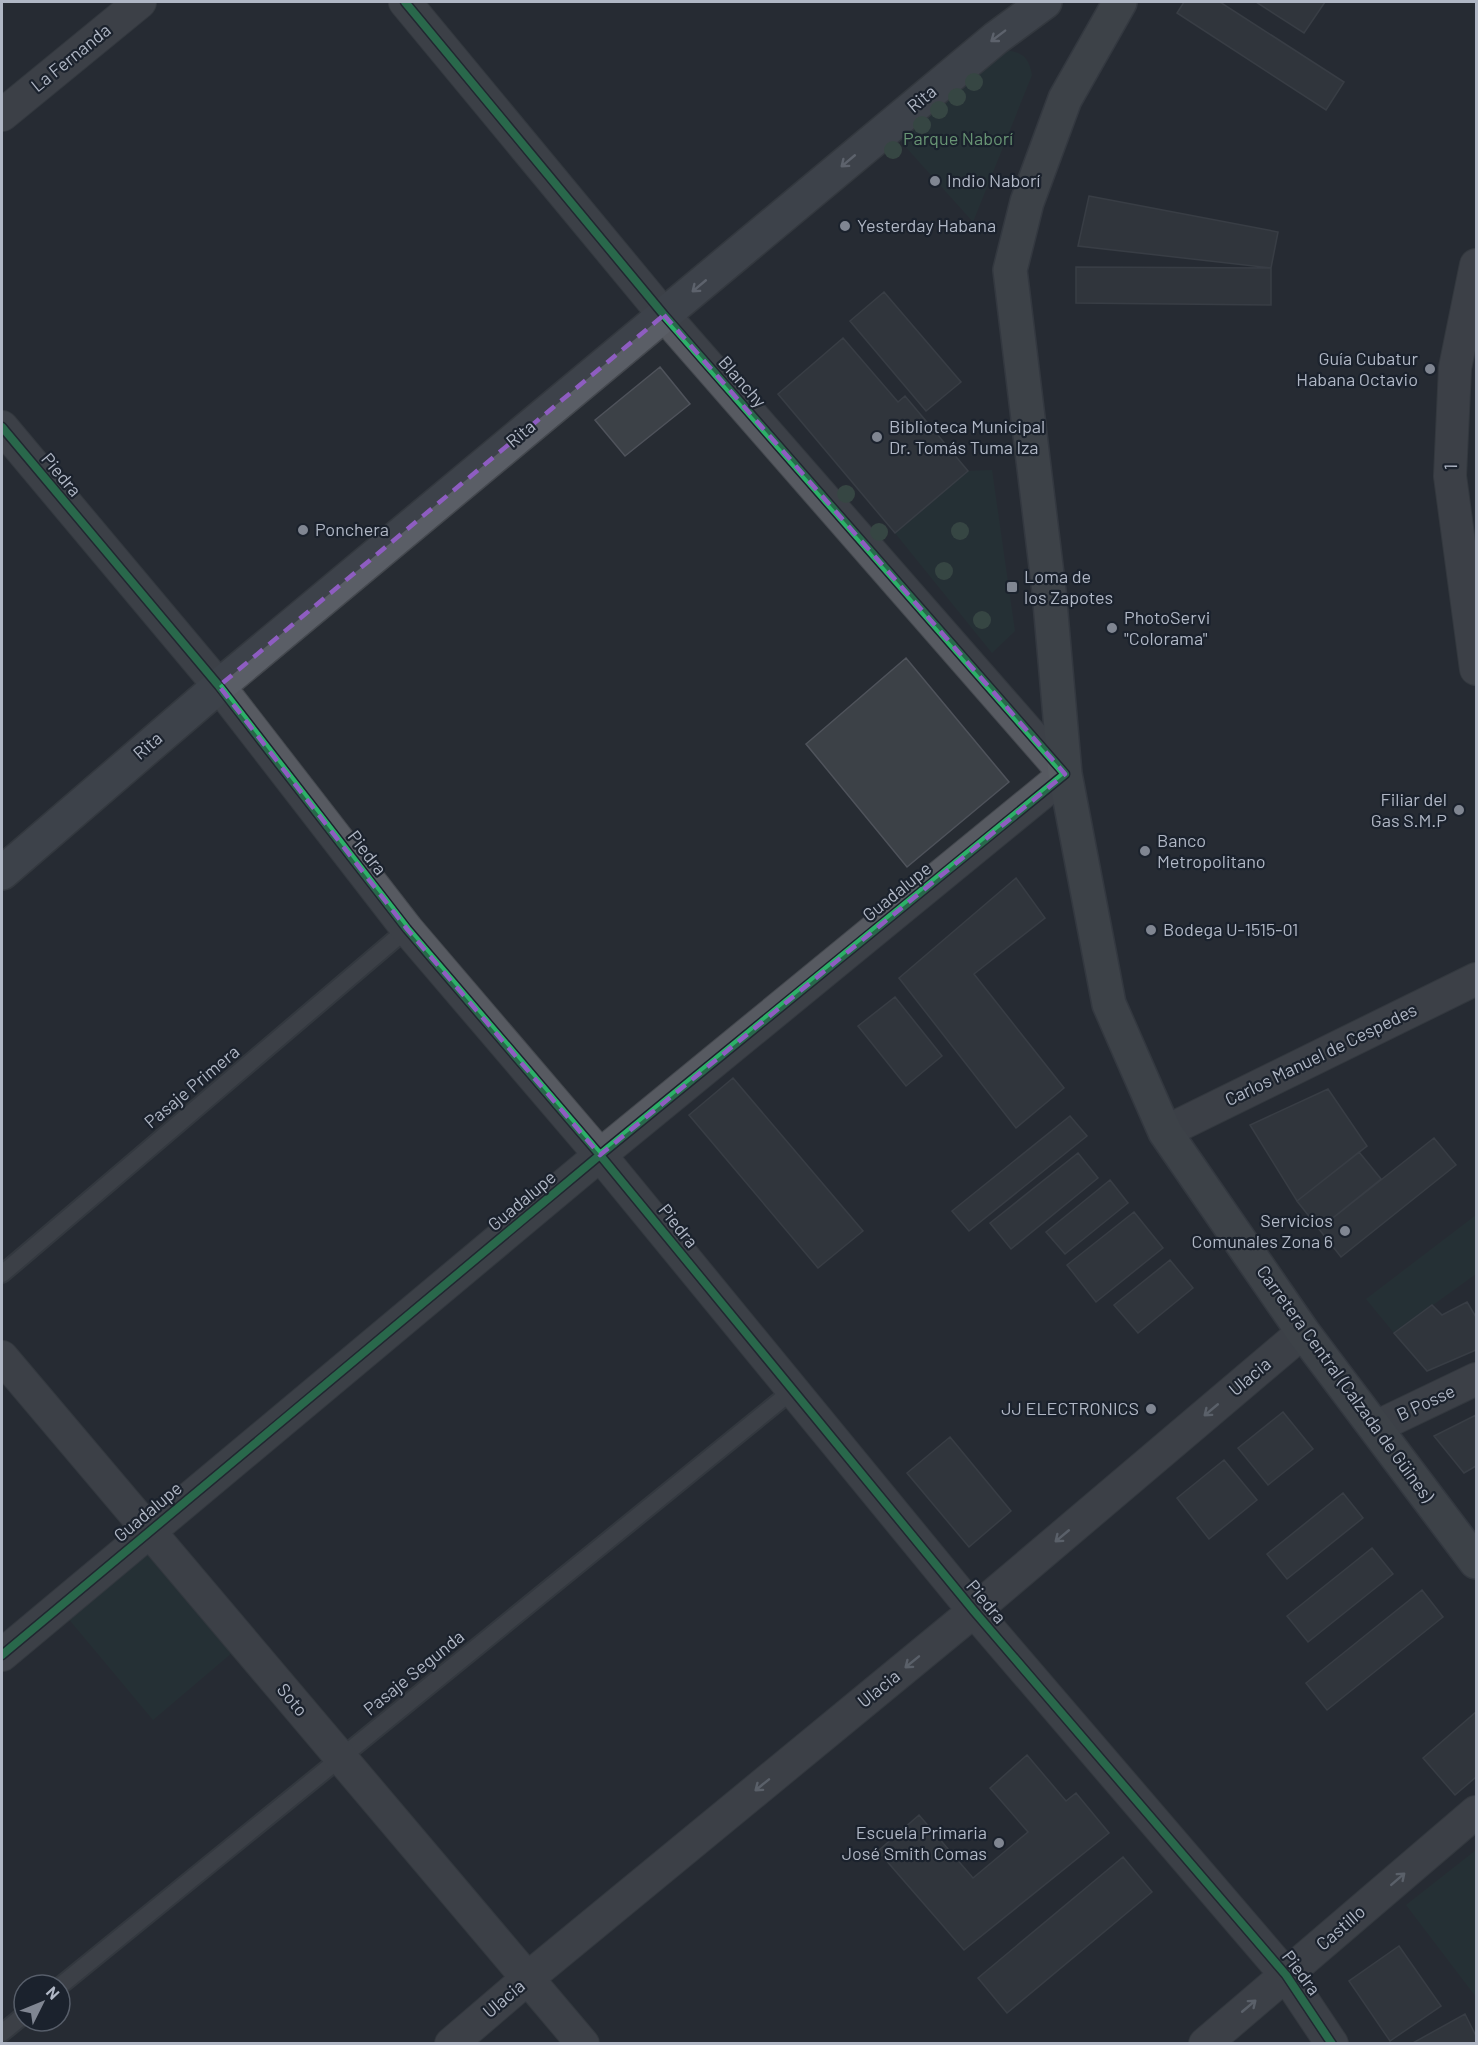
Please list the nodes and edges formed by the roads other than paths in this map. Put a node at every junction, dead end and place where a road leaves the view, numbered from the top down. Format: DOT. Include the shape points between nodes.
graph roads {
  1 [pos="140,2"];
  2 [pos="405,2"];
  3 [pos="1046,2"];
  4 [pos="1120,2"];
  5 [pos="2,116"];
  6 [pos="1476,266"];
  7 [pos="664,315"];
  8 [pos="2,427"];
  9 [pos="1476,669"];
  10 [pos="219,686"];
  11 [pos="1065,774"];
  12 [pos="2,873"];
  13 [pos="407,929"];
  14 [pos="1476,979"];
  15 [pos="1165,1132"];
  16 [pos="600,1155"];
  17 [pos="2,1274"];
  18 [pos="1303,1332"];
  19 [pos="2,1357"];
  20 [pos="1476,1379"];
  21 [pos="793,1390"];
  22 [pos="1376,1427"];
  23 [pos="148,1531"];
  24 [pos="1476,1562"];
  25 [pos="974,1611"];
  26 [pos="2,1655"];
  27 [pos="341,1758"];
  28 [pos="1476,1812"];
  29 [pos="1286,1975"];
  30 [pos="72,1976"];
  31 [pos="528,1978"];
  32 [pos="451,2043"];
  33 [pos="583,2043"];
  34 [pos="1205,2043"];
  35 [pos="1332,2043"];
  1 -- 5 [label="street, La Fernanda"];
  2 -- 7 [label="street, Blanchy"];
  3 -- 7 [label="street, Rita, one-way" via="996,38"];
  4 -- 11 [label="main road, Carretera Central (Calzada de Güines)" via="1065,99 1027,202 1010,270 1049,591"];
  6 -- 9 [label="street, 1" via="1455,368 1450,476"];
  7 -- 10 [label="street, Rita"];
  7 -- 11 [label="street, Blanchy"];
  8 -- 10 [label="street, Piedra"];
  10 -- 12 [label="street, Rita"];
  10 -- 13 [label="street, Piedra"];
  11 -- 15 [label="main road, Carretera Central (Calzada de Güines)" via="1109,1004"];
  11 -- 16 [label="street, Guadalupe"];
  13 -- 16 [label="street, Piedra"];
  13 -- 17 [label="lane, Pasaje Primera"];
  14 -- 15 [label="street, Carlos Manuel de Cespedes"];
  15 -- 18 [label="main road, Carretera Central (Calzada de Güines)"];
  16 -- 21 [label="street, Piedra"];
  16 -- 23 [label="street, Guadalupe"];
  18 -- 22 [label="main road, Carretera Central (Calzada de Güines)"];
  18 -- 25 [label="street, Ulacia, one-way"];
  19 -- 23 [label="street, Soto"];
  20 -- 22 [label="street, B Posse"];
  21 -- 25 [label="street, Piedra"];
  21 -- 27 [label="lane, Pasaje Segunda"];
  22 -- 24 [label="main road, Carretera Central (Calzada de Güines)"];
  23 -- 26 [label="street, Guadalupe"];
  23 -- 27 [label="street, Soto"];
  25 -- 29 [label="street, Piedra"];
  25 -- 31 [label="street, Ulacia, one-way"];
  27 -- 30 [label="lane, Pasaje Segunda"];
  27 -- 31 [label="street, Soto"];
  29 -- 28 [label="street, Castillo, one-way"];
  34 -- 29 [label="street, Castillo, one-way"];
  29 -- 35 [label="street, Piedra"];
  31 -- 32 [label="street, Ulacia"];
  31 -- 33 [label="street, Soto"];
}
